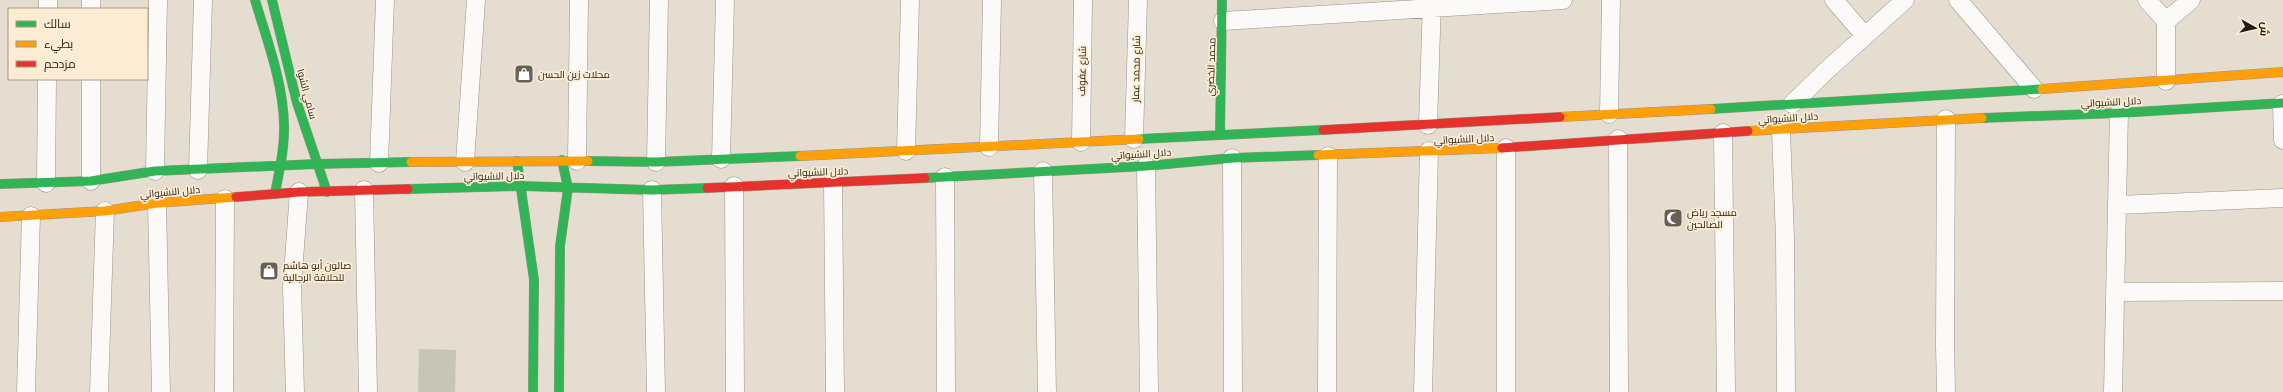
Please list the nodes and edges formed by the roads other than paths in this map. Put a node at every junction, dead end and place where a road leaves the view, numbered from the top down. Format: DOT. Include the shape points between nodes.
graph roads {
  1 [pos="158,0"];
  2 [pos="202,0"];
  3 [pos="255,0"];
  4 [pos="272,0"];
  5 [pos="283,0"];
  6 [pos="385,0"];
  7 [pos="476,0"];
  8 [pos="579,0"];
  9 [pos="659,0"];
  10 [pos="725,0"];
  11 [pos="910,0"];
  12 [pos="992,0"];
  13 [pos="1083,0"];
  14 [pos="1138,0"];
  15 [pos="1222,0"];
  16 [pos="1563,0"];
  17 [pos="1611,0"];
  18 [pos="1834,0"];
  19 [pos="1905,0"];
  20 [pos="1958,0"];
  21 [pos="2148,0"];
  22 [pos="2191,0"];
  23 [pos="1523,1"];
  24 [pos="1432,4"];
  25 [pos="1343,7"];
  26 [pos="1223,21"];
  27 [pos="2166,21"];
  28 [pos="278,25"];
  29 [pos="1865,36"];
  30 [pos="2283,72"];
  31 [pos="47,80"];
  32 [pos="91,80"];
  33 [pos="2166,81"];
  34 [pos="2034,89"];
  35 [pos="1792,104"];
  36 [pos="2282,104"];
  37 [pos="2120,113"];
  38 [pos="1609,114"];
  39 [pos="1946,119"];
  40 [pos="1428,125"];
  41 [pos="1781,130"];
  42 [pos="1723,133"];
  43 [pos="1220,134"];
  44 [pos="1134,139"];
  45 [pos="1618,139"];
  46 [pos="2283,140"];
  47 [pos="1081,142"];
  48 [pos="989,147"];
  49 [pos="1506,148"];
  50 [pos="906,150"];
  51 [pos="1429,151"];
  52 [pos="1328,156"];
  53 [pos="1227,158"];
  54 [pos="721,159"];
  55 [pos="569,160"];
  56 [pos="517,161"];
  57 [pos="465,162"];
  58 [pos="656,162"];
  59 [pos="379,163"];
  60 [pos="316,164"];
  61 [pos="280,165"];
  62 [pos="1146,166"];
  63 [pos="198,170"];
  64 [pos="155,171"];
  65 [pos="1043,171"];
  66 [pos="945,177"];
  67 [pos="91,182"];
  68 [pos="46,183"];
  69 [pos="832,183"];
  70 [pos="0,184"];
  71 [pos="521,186"];
  72 [pos="734,186"];
  73 [pos="568,188"];
  74 [pos="364,190"];
  75 [pos="652,190"];
  76 [pos="299,192"];
  77 [pos="327,192"];
  78 [pos="276,194"];
  79 [pos="2283,198"];
  80 [pos="225,199"];
  81 [pos="157,203"];
  82 [pos="2118,205"];
  83 [pos="105,211"];
  84 [pos="31,216"];
  85 [pos="0,217"];
  86 [pos="2283,291"];
  87 [pos="2116,292"];
  88 [pos="26,392"];
  89 [pos="99,392"];
  90 [pos="161,392"];
  91 [pos="224,392"];
  92 [pos="295,392"];
  93 [pos="368,392"];
  94 [pos="533,392"];
  95 [pos="559,392"];
  96 [pos="656,392"];
  97 [pos="735,392"];
  98 [pos="835,392"];
  99 [pos="946,392"];
  100 [pos="1047,392"];
  101 [pos="1149,392"];
  102 [pos="1233,392"];
  103 [pos="1327,392"];
  104 [pos="1423,392"];
  105 [pos="1506,392"];
  106 [pos="1619,392"];
  107 [pos="1726,392"];
  108 [pos="1786,392"];
  109 [pos="1946,392"];
  110 [pos="2113,392"];
  1 -- 64 [label="street"];
  2 -- 63 [label="street"];
  3 -- 61 [label="main road" via="273,64 282,110 284,126"];
  4 -- 28 [label="main road, سامي الشوا"];
  5 -- 28 [label="street"];
  6 -- 59 [label="street"];
  7 -- 57 [label="street"];
  8 -- 55 [label="street"];
  9 -- 58 [label="street"];
  10 -- 54 [label="street"];
  11 -- 50 [label="street"];
  12 -- 48 [label="street"];
  13 -- 47 [label="street, شارع عفوف"];
  14 -- 44 [label="street, شارع محمد عمار"];
  15 -- 26 [label="main road, محمد الخضري"];
  16 -- 23 [label="street"];
  17 -- 38 [label="street"];
  18 -- 29 [label="street"];
  19 -- 29 [label="street"];
  20 -- 34 [label="street"];
  21 -- 27 [label="street"];
  22 -- 27 [label="street"];
  23 -- 24 [label="street"];
  24 -- 25 [label="street"];
  24 -- 40 [label="street"];
  25 -- 26 [label="street"];
  26 -- 43 [label="main road, محمد الخضري"];
  27 -- 33 [label="street"];
  28 -- 60 [label="main road, سامي الشوا" via="297,103"];
  29 -- 35 [label="street"];
  30 -- 33 [label="main road, دلال النشيواتي"];
  31 -- 68 [label="street"];
  32 -- 67 [label="street"];
  33 -- 34 [label="main road, دلال النشيواتي"];
  34 -- 35 [label="main road, دلال النشيواتي"];
  35 -- 38 [label="main road, دلال النشيواتي"];
  36 -- 37 [label="main road, دلال النشيواتي"];
  36 -- 46 [label="street"];
  37 -- 39 [label="main road, دلال النشيواتي"];
  37 -- 82 [label="street"];
  38 -- 40 [label="main road, دلال النشيواتي"];
  39 -- 41 [label="main road, دلال النشيواتي"];
  39 -- 109 [label="street"];
  40 -- 43 [label="main road, دلال النشيواتي"];
  41 -- 42 [label="main road, دلال النشيواتي"];
  41 -- 108 [label="street"];
  42 -- 45 [label="main road, دلال النشيواتي"];
  42 -- 107 [label="street"];
  43 -- 44 [label="main road, دلال النشيواتي"];
  43 -- 53 [label="main road, محمد الخضري"];
  44 -- 47 [label="main road, دلال النشيواتي"];
  45 -- 49 [label="main road, دلال النشيواتي"];
  45 -- 106 [label="street"];
  47 -- 48 [label="main road, دلال النشيواتي"];
  48 -- 50 [label="main road, دلال النشيواتي"];
  49 -- 51 [label="main road, دلال النشيواتي"];
  49 -- 105 [label="street"];
  50 -- 54 [label="main road, دلال النشيواتي"];
  51 -- 52 [label="main road, دلال النشيواتي"];
  51 -- 104 [label="street"];
  52 -- 53 [label="main road, دلال النشيواتي"];
  52 -- 103 [label="street"];
  53 -- 62 [label="main road, دلال النشيواتي"];
  53 -- 102 [label="street"];
  54 -- 58 [label="main road, دلال النشيواتي"];
  55 -- 56 [label="main road, دلال النشيواتي"];
  55 -- 58 [label="main road, دلال النشيواتي"];
  55 -- 73 [label="main road"];
  56 -- 57 [label="main road, دلال النشيواتي"];
  56 -- 71 [label="main road"];
  57 -- 59 [label="main road, دلال النشيواتي"];
  59 -- 60 [label="main road, دلال النشيواتي"];
  60 -- 61 [label="main road, دلال النشيواتي"];
  60 -- 77 [label="main road, سامي الشوا"];
  61 -- 63 [label="main road, دلال النشيواتي"];
  61 -- 78 [label="main road"];
  62 -- 65 [label="main road, دلال النشيواتي"];
  62 -- 101 [label="street"];
  63 -- 64 [label="main road, دلال النشيواتي"];
  64 -- 67 [label="main road, دلال النشيواتي"];
  65 -- 66 [label="main road, دلال النشيواتي"];
  65 -- 100 [label="street"];
  66 -- 69 [label="main road, دلال النشيواتي"];
  66 -- 99 [label="street"];
  67 -- 68 [label="main road, دلال النشيواتي"];
  68 -- 70 [label="main road, دلال النشيواتي"];
  69 -- 72 [label="main road, دلال النشيواتي"];
  69 -- 98 [label="street"];
  71 -- 73 [label="main road, دلال النشيواتي"];
  71 -- 74 [label="main road, دلال النشيواتي"];
  71 -- 94 [label="main road" via="534,280"];
  72 -- 75 [label="main road, دلال النشيواتي"];
  72 -- 97 [label="street"];
  73 -- 75 [label="main road, دلال النشيواتي"];
  73 -- 95 [label="main road" via="560,246"];
  74 -- 77 [label="main road, دلال النشيواتي"];
  74 -- 93 [label="street"];
  75 -- 96 [label="street"];
  76 -- 77 [label="main road, دلال النشيواتي"];
  76 -- 78 [label="main road, دلال النشيواتي"];
  76 -- 92 [label="street" via="292,287"];
  78 -- 80 [label="main road, دلال النشيواتي"];
  79 -- 82 [label="street"];
  80 -- 81 [label="main road, دلال النشيواتي"];
  80 -- 91 [label="street"];
  81 -- 83 [label="main road, دلال النشيواتي"];
  81 -- 90 [label="street"];
  82 -- 87 [label="street"];
  83 -- 84 [label="main road, دلال النشيواتي"];
  83 -- 89 [label="street"];
  84 -- 85 [label="main road, دلال النشيواتي"];
  84 -- 88 [label="street"];
  86 -- 87 [label="street"];
  87 -- 110 [label="street"];
}
